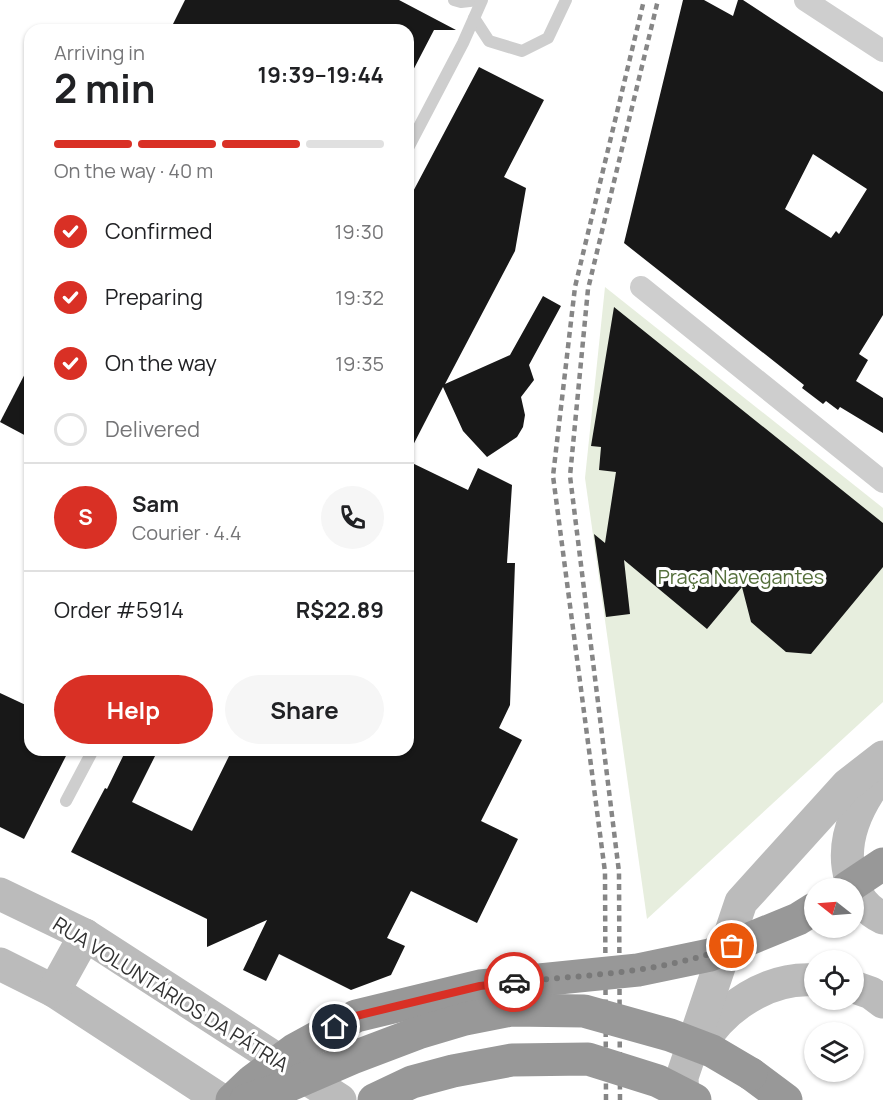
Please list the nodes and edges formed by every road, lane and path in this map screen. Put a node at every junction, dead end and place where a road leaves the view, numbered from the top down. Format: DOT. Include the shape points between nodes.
graph roads {
  1 [pos="454,0"];
  2 [pos="480,0"];
  3 [pos="566,0"];
  4 [pos="805,0"];
  5 [pos="474,18"];
  6 [pos="883,51"];
  7 [pos="414,137"];
  8 [pos="641,287"];
  9 [pos="883,482"];
  10 [pos="90,756"];
  11 [pos="883,757"];
  12 [pos="883,772"];
  13 [pos="66,801"];
  14 [pos="883,864"];
  15 [pos="863,878"];
  16 [pos="0,894"];
  17 [pos="804,915"];
  18 [pos="883,918"];
  19 [pos="85,936"];
  20 [pos="0,964"];
  21 [pos="804,979"];
  22 [pos="54,991"];
  23 [pos="864,991"];
  24 [pos="883,1002"];
  25 [pos="687,1092"];
  26 [pos="221,1100"];
  27 [pos="232,1100"];
  28 [pos="246,1100"];
  29 [pos="340,1100"];
  30 [pos="374,1100"];
  31 [pos="786,1100"];
  1 -- 2 [label="lane"];
  2 -- 5 [label="lane"];
  3 -- 5 [label="lane" via="548,38 522,51 489,40"];
  4 -- 6 [label="street"];
  5 -- 7 [label="lane"];
  8 -- 9 [label="street"];
  10 -- 13 [label="lane"];
  11 -- 25 [label="main road" via="847,785 741,902"];
  12 -- 18 [label="main road" via="854,821 847,867 864,906"];
  14 -- 15 [label="highway, bridge"];
  16 -- 19 [label="main road, RUA VOLUNTÁRIOS DA PÁTRIA"];
  17 -- 27 [label="highway, bridge" via="710,955 638,970 480,986 356,1016 294,1050"];
  19 -- 22 [label="main road"];
  19 -- 29 [label="main road, RUA VOLUNTÁRIOS DA PÁTRIA"];
  20 -- 22 [label="main road"];
  21 -- 25 [label="main road" via="767,987 734,1005 707,1034"];
  22 -- 26 [label="main road"];
  23 -- 24 [label="main road"];
  25 -- 30 [label="highway, bridge" via="588,1059 512,1060 412,1082"];
  28 -- 31 [label="highway, bridge" via="418,1033 511,1010 584,1011 670,1035 712,1051"];
}
